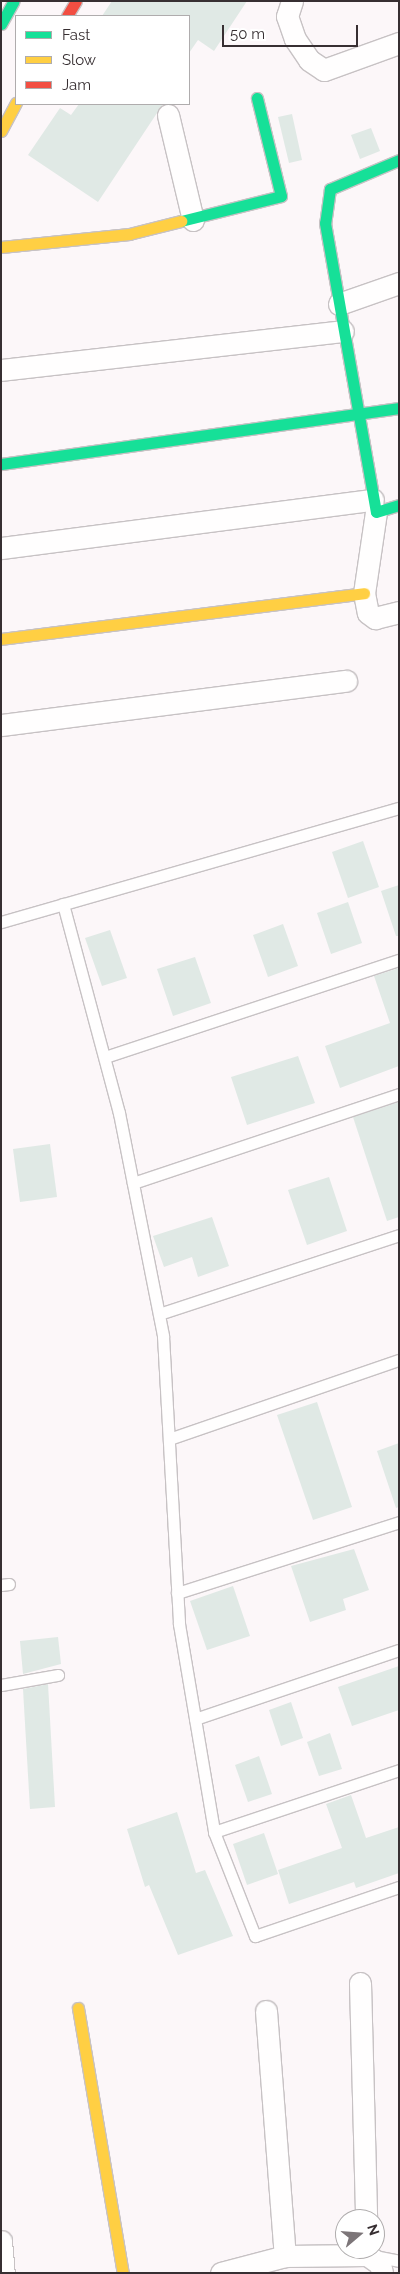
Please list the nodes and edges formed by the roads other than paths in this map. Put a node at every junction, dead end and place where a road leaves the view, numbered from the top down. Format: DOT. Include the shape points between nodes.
graph roads {
  1 [pos="14,1"];
  2 [pos="76,1"];
  3 [pos="292,1"];
  4 [pos="68,15"];
  5 [pos="1,24"];
  6 [pos="399,43"];
  7 [pos="257,98"];
  8 [pos="15,105"];
  9 [pos="168,115"];
  10 [pos="1,130"];
  11 [pos="399,160"];
  12 [pos="193,220"];
  13 [pos="1,247"];
  14 [pos="399,283"];
  15 [pos="338,304"];
  16 [pos="343,331"];
  17 [pos="1,370"];
  18 [pos="399,408"];
  19 [pos="362,416"];
  20 [pos="1,464"];
  21 [pos="399,505"];
  22 [pos="374,506"];
  23 [pos="1,548"];
  24 [pos="364,593"];
  25 [pos="399,612"];
  26 [pos="1,639"];
  27 [pos="346,681"];
  28 [pos="1,725"];
  29 [pos="399,808"];
  30 [pos="64,904"];
  31 [pos="1,922"];
  32 [pos="399,960"];
  33 [pos="104,1057"];
  34 [pos="399,1094"];
  35 [pos="133,1183"];
  36 [pos="399,1235"];
  37 [pos="159,1314"];
  38 [pos="399,1360"];
  39 [pos="169,1440"];
  40 [pos="399,1522"];
  41 [pos="178,1593"];
  42 [pos="399,1650"];
  43 [pos="58,1675"];
  44 [pos="1,1685"];
  45 [pos="195,1719"];
  46 [pos="399,1770"];
  47 [pos="214,1832"];
  48 [pos="399,1887"];
  49 [pos="360,1983"];
  50 [pos="78,2008"];
  51 [pos="266,2011"];
  52 [pos="366,2209"];
  53 [pos="1,2241"];
  54 [pos="335,2254"];
  55 [pos="285,2256"];
  56 [pos="385,2258"];
  57 [pos="375,2259"];
  58 [pos="399,2262"];
  59 [pos="4,2273"];
  60 [pos="123,2273"];
  61 [pos="221,2273"];
  62 [pos="382,2273"];
  1 -- 5 [label="main road"];
  2 -- 4 [label="main road"];
  3 -- 6 [label="street" via="287,16 295,39 309,60 324,70"];
  7 -- 12 [label="main road" via="281,196"];
  8 -- 10 [label="main road"];
  9 -- 12 [label="street"];
  11 -- 15 [label="main road" via="330,189 325,223"];
  12 -- 13 [label="main road" via="129,234"];
  14 -- 15 [label="street"];
  15 -- 16 [label="main road"];
  16 -- 17 [label="street"];
  16 -- 19 [label="main road"];
  18 -- 19 [label="main road"];
  19 -- 20 [label="main road"];
  19 -- 22 [label="main road"];
  21 -- 22 [label="main road"];
  22 -- 23 [label="street"];
  22 -- 24 [label="street"];
  24 -- 25 [label="street" via="368,613 375,618"];
  24 -- 26 [label="main road"];
  27 -- 28 [label="street"];
  29 -- 30 [label="lane"];
  30 -- 31 [label="lane"];
  30 -- 33 [label="lane"];
  32 -- 33 [label="lane"];
  33 -- 35 [label="lane"];
  34 -- 35 [label="lane"];
  35 -- 37 [label="lane"];
  36 -- 37 [label="lane"];
  37 -- 39 [label="lane"];
  38 -- 39 [label="lane"];
  39 -- 41 [label="lane"];
  40 -- 41 [label="lane"];
  41 -- 45 [label="lane"];
  42 -- 45 [label="lane"];
  43 -- 44 [label="lane"];
  45 -- 47 [label="lane"];
  46 -- 47 [label="lane"];
  47 -- 48 [label="lane" via="255,1936"];
  49 -- 52 [label="street"];
  50 -- 60 [label="main road"];
  51 -- 55 [label="street"];
  53 -- 59 [label="street"];
  54 -- 55 [label="street"];
  55 -- 61 [label="street"];
  56 -- 58 [label="lane"];
  57 -- 62 [label="street"];
}
